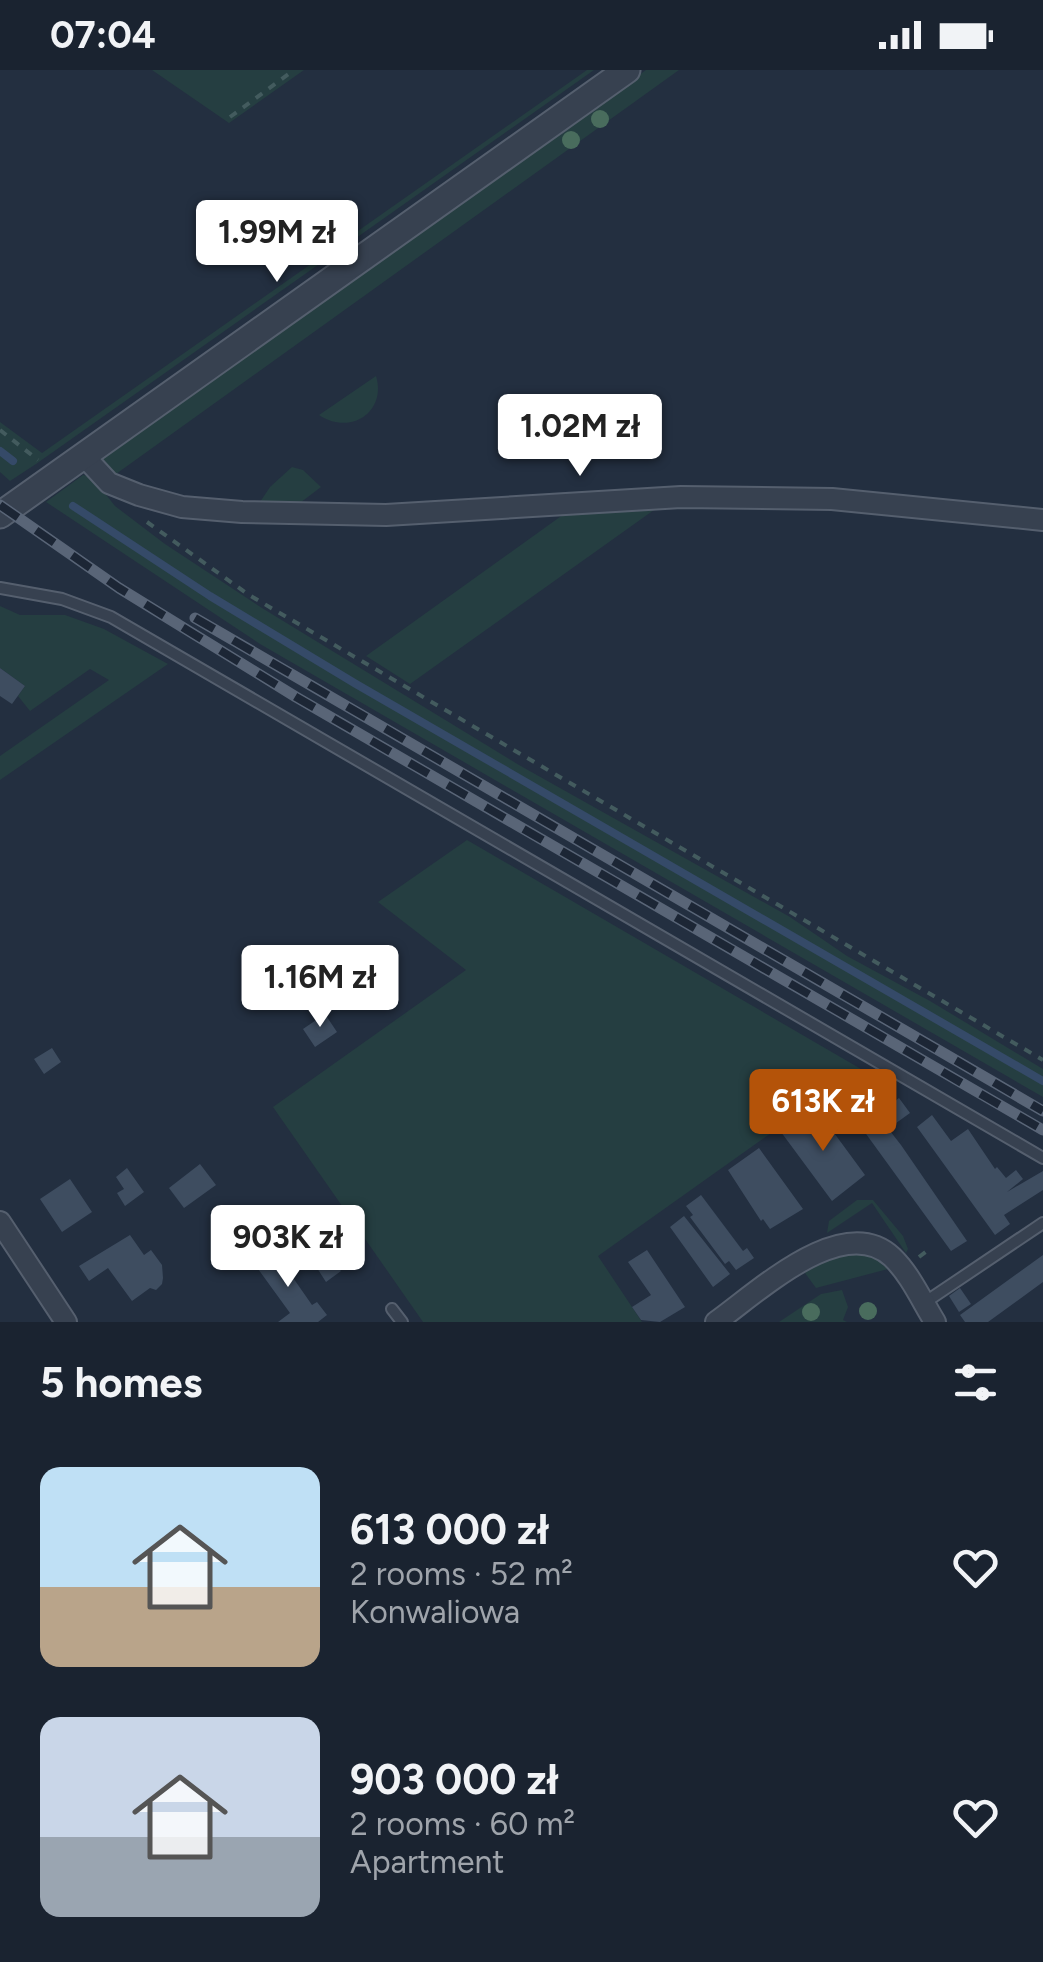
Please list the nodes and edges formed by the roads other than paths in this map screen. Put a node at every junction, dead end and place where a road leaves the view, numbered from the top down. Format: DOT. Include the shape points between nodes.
graph roads {
  1 [pos="627,70"];
  2 [pos="69,467"];
  3 [pos="0,516"];
  4 [pos="1043,520"];
  5 [pos="0,588"];
  6 [pos="1043,1158"];
  7 [pos="0,1222"];
  8 [pos="1043,1223"];
  9 [pos="923,1303"];
  10 [pos="392,1309"];
  11 [pos="66,1322"];
  12 [pos="402,1322"];
  13 [pos="716,1322"];
  14 [pos="935,1322"];
  1 -- 2 [label="street"];
  2 -- 3 [label="street"];
  2 -- 4 [label="street" via="182,506 242,512 386,515 681,497 832,500"];
  5 -- 6 [label="lane" via="62,599 111,617"];
  7 -- 11 [label="street"];
  8 -- 9 [label="lane"];
  9 -- 13 [label="street" via="890,1255 853,1242 824,1249"];
  9 -- 14 [label="street"];
  10 -- 12 [label="lane"];
}
